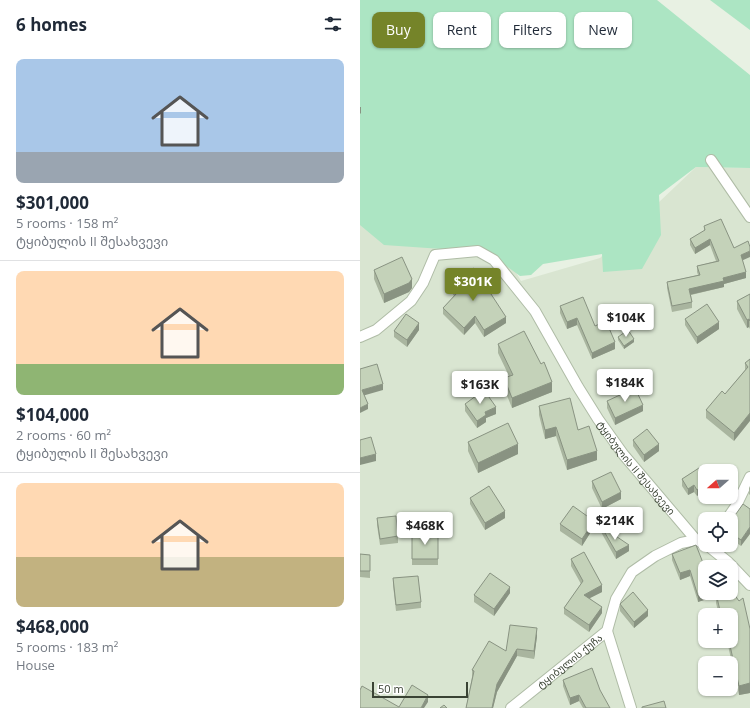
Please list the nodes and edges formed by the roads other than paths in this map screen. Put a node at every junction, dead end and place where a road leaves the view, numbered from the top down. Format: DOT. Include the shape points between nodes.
graph roads {
  1 [pos="711,160"];
  2 [pos="750,217"];
  3 [pos="360,337"];
  4 [pos="750,477"];
  5 [pos="732,512"];
  6 [pos="698,536"];
  7 [pos="698,544"];
  8 [pos="715,552"];
  9 [pos="750,585"];
  10 [pos="607,631"];
  11 [pos="511,708"];
  12 [pos="631,708"];
  1 -- 2 [label="street"];
  3 -- 6 [label="street, ტყიბულის II შესახვევი" via="376,330 411,300 423,283 435,255 478,251 494,260 535,311 578,387 623,454"];
  4 -- 5 [label="street"];
  7 -- 10 [label="street, ტყიბულის ქუჩა" via="681,543 655,556 632,572 616,599"];
  8 -- 9 [label="street"];
  10 -- 11 [label="street, ტყიბულის ქუჩა"];
  10 -- 12 [label="street"];
}
